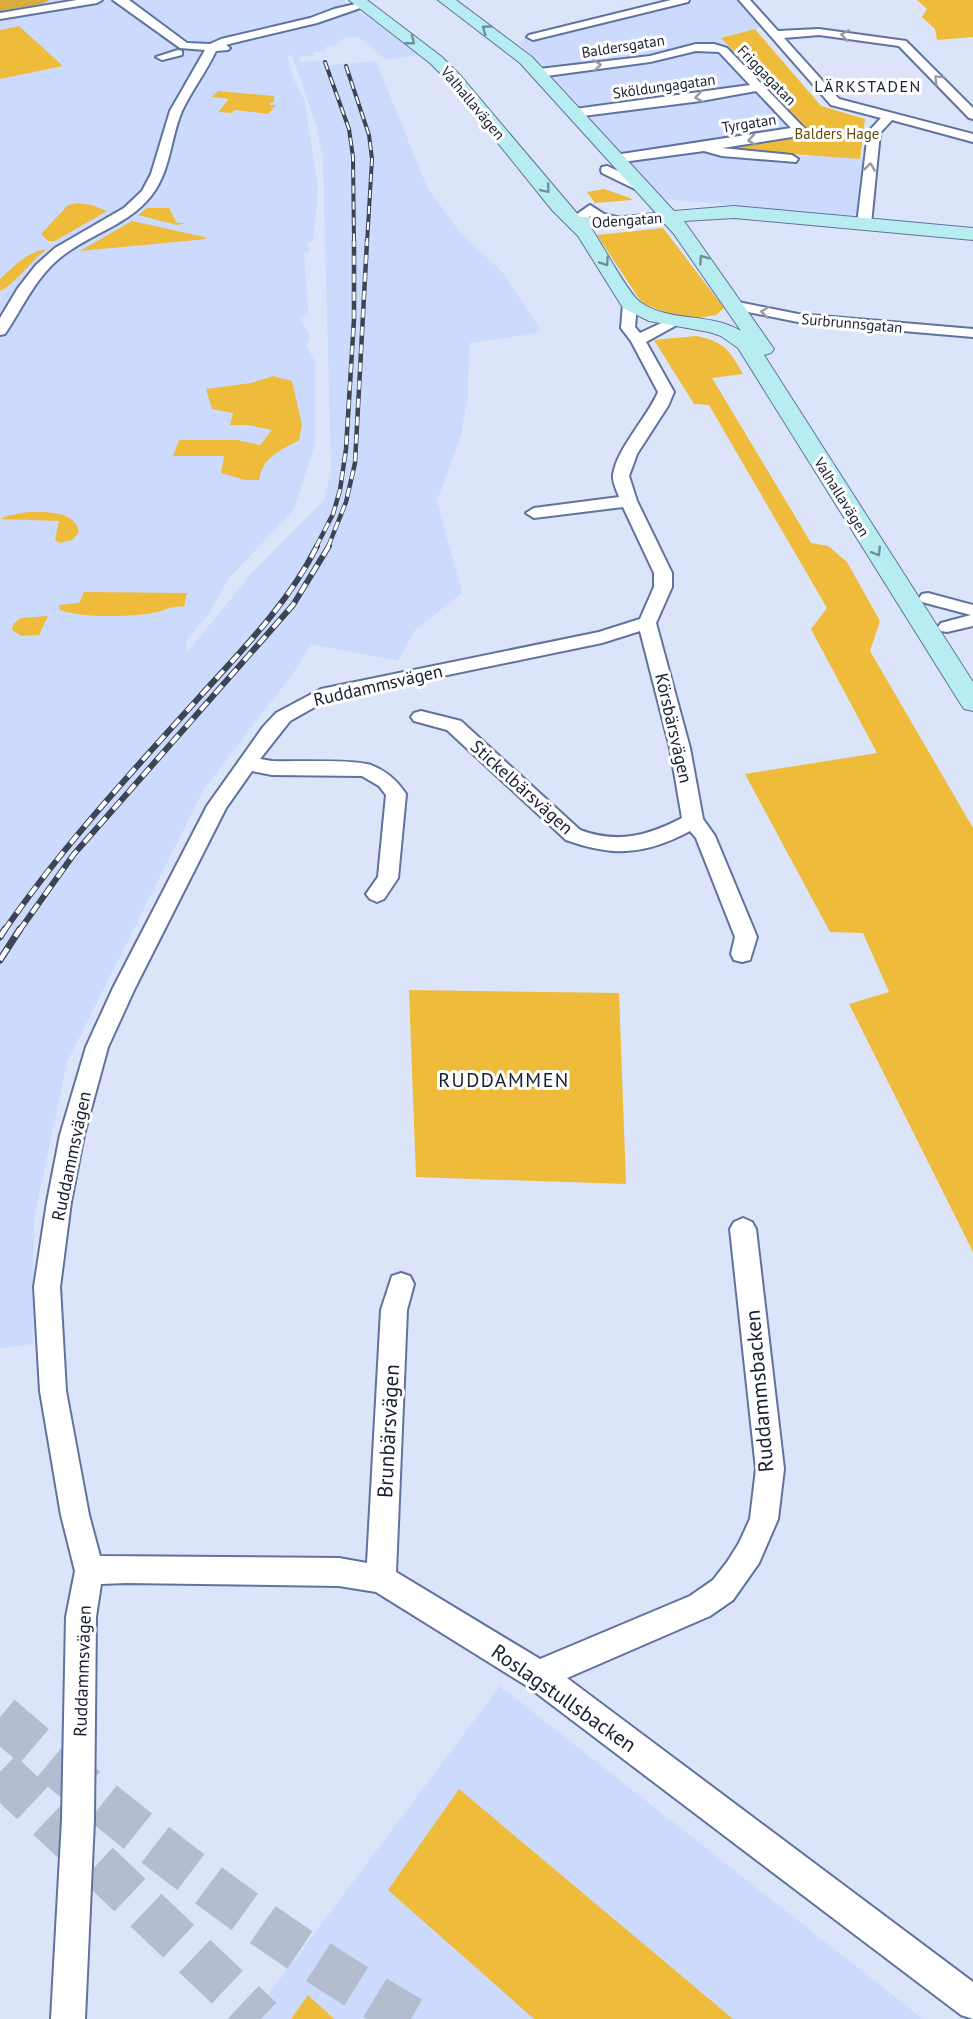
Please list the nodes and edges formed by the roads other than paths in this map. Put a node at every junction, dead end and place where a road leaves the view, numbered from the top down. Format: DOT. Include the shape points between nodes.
graph roads {
  1 [pos="97,0"];
  2 [pos="118,0"];
  3 [pos="446,0"];
  4 [pos="684,0"];
  5 [pos="744,0"];
  6 [pos="361,3"];
  7 [pos="0,16"];
  8 [pos="776,35"];
  9 [pos="533,38"];
  10 [pos="173,39"];
  11 [pos="712,46"];
  12 [pos="212,47"];
  13 [pos="234,48"];
  14 [pos="179,53"];
  15 [pos="539,73"];
  16 [pos="757,87"];
  17 [pos="575,113"];
  18 [pos="973,115"];
  19 [pos="888,117"];
  20 [pos="799,129"];
  21 [pos="970,134"];
  22 [pos="704,147"];
  23 [pos="792,159"];
  24 [pos="611,165"];
  25 [pos="593,211"];
  26 [pos="663,212"];
  27 [pos="574,222"];
  28 [pos="620,222"];
  29 [pos="864,224"];
  30 [pos="973,234"];
  31 [pos="0,302"];
  32 [pos="15,302"];
  33 [pos="630,304"];
  34 [pos="733,305"];
  35 [pos="682,321"];
  36 [pos="0,331"];
  37 [pos="973,333"];
  38 [pos="638,340"];
  39 [pos="629,501"];
  40 [pos="534,513"];
  41 [pos="928,598"];
  42 [pos="973,610"];
  43 [pos="973,620"];
  44 [pos="647,623"];
  45 [pos="947,627"];
  46 [pos="973,668"];
  47 [pos="973,703"];
  48 [pos="421,717"];
  49 [pos="248,763"];
  50 [pos="693,820"];
  51 [pos="377,894"];
  52 [pos="742,954"];
  53 [pos="743,1229"];
  54 [pos="401,1284"];
  55 [pos="89,1571"];
  56 [pos="381,1579"];
  57 [pos="538,1675"];
  58 [pos="973,2003"];
  59 [pos="68,2019"];
  1 -- 7 [label="street"];
  2 -- 10 [label="street"];
  15 -- 3 [label="main road, Valhallavägen, one-way"];
  4 -- 9 [label="street"];
  5 -- 8 [label="street"];
  6 -- 12 [label="street" via="313,21"];
  6 -- 27 [label="main road, Valhallavägen, one-way" via="439,63"];
  18 -- 8 [label="street, one-way" via="903,43 819,32"];
  8 -- 19 [label="street" via="829,98"];
  10 -- 14 [label="street" via="173,50"];
  10 -- 14 [label="street" via="184,46"];
  15 -- 11 [label="street, Baldersgatan, one-way"];
  11 -- 16 [label="street, Friggagatan" via="723,50"];
  12 -- 13 [label="street"];
  12 -- 14 [label="street"];
  12 -- 32 [label="street" via="176,112 158,173 148,192 120,217 46,263"];
  15 -- 17 [label="main road, Valhallavägen"];
  16 -- 17 [label="street, Sköldungagatan, one-way"];
  16 -- 20 [label="street, Friggagatan"];
  17 -- 24 [label="main road, Valhallavägen"];
  19 -- 21 [label="street"];
  29 -- 19 [label="street, one-way" via="874,132"];
  20 -- 22 [label="street, Tyrgatan, one-way"];
  22 -- 23 [label="street, Tyrgatan"];
  22 -- 24 [label="street, Tyrgatan"];
  24 -- 26 [label="main road, Valhallavägen" via="640,186"];
  25 -- 26 [label="main road, Odengatan"];
  25 -- 27 [label="main road, Odengatan"];
  25 -- 28 [label="street" via="603,219"];
  26 -- 28 [label="main road, Odengatan"];
  26 -- 29 [label="main road, Odengatan" via="734,212"];
  34 -- 26 [label="main road, Valhallavägen, one-way" via="704,260"];
  27 -- 28 [label="main road, Odengatan"];
  27 -- 33 [label="main road, Valhallavägen, one-way"];
  29 -- 30 [label="main road, Odengatan"];
  31 -- 32 [label="street"];
  32 -- 36 [label="street"];
  33 -- 35 [label="main road, Valhallavägen" via="653,316"];
  33 -- 38 [label="street" via="628,328"];
  34 -- 35 [label="main road, Valhallavägen" via="712,321"];
  37 -- 34 [label="street, Surbrunnsgatan, one-way" via="798,318"];
  34 -- 41 [label="main road, Valhallavägen"];
  35 -- 38 [label="street"];
  35 -- 47 [label="main road, Valhallavägen, one-way" via="735,336 753,354"];
  38 -- 39 [label="street" via="666,392 624,465 621,476"];
  39 -- 40 [label="street"];
  39 -- 44 [label="street" via="663,573 663,587"];
  41 -- 42 [label="street"];
  41 -- 45 [label="main road, Valhallavägen"];
  43 -- 45 [label="street"];
  44 -- 49 [label="street, Ruddammsvägen" via="602,637 321,695 283,717"];
  44 -- 50 [label="street, Körsbärsvägen" via="680,748"];
  45 -- 46 [label="main road, Valhallavägen"];
  48 -- 50 [label="street, Stickelbärsvägen" via="454,725 573,835 588,841 605,846 642,844 662,838"];
  49 -- 51 [label="street" via="272,768 365,770 386,780 396,794 388,878"];
  49 -- 55 [label="street, Ruddammsvägen" via="217,806 97,1047 65,1169 47,1287 53,1391"];
  50 -- 52 [label="street, Körsbärsvägen" via="705,836 746,937"];
  53 -- 57 [label="street, Ruddammsbacken" via="770,1469 764,1519 749,1553 723,1590 700,1606"];
  54 -- 56 [label="street, Brunbärsvägen" via="394,1310"];
  55 -- 56 [label="street, Roslagstullsbacken" via="339,1572"];
  55 -- 59 [label="street, Ruddammsvägen" via="81,1617 78,1820"];
  56 -- 57 [label="street, Roslagstullsbacken"];
  57 -- 58 [label="street, Roslagstullsbacken"];
}
